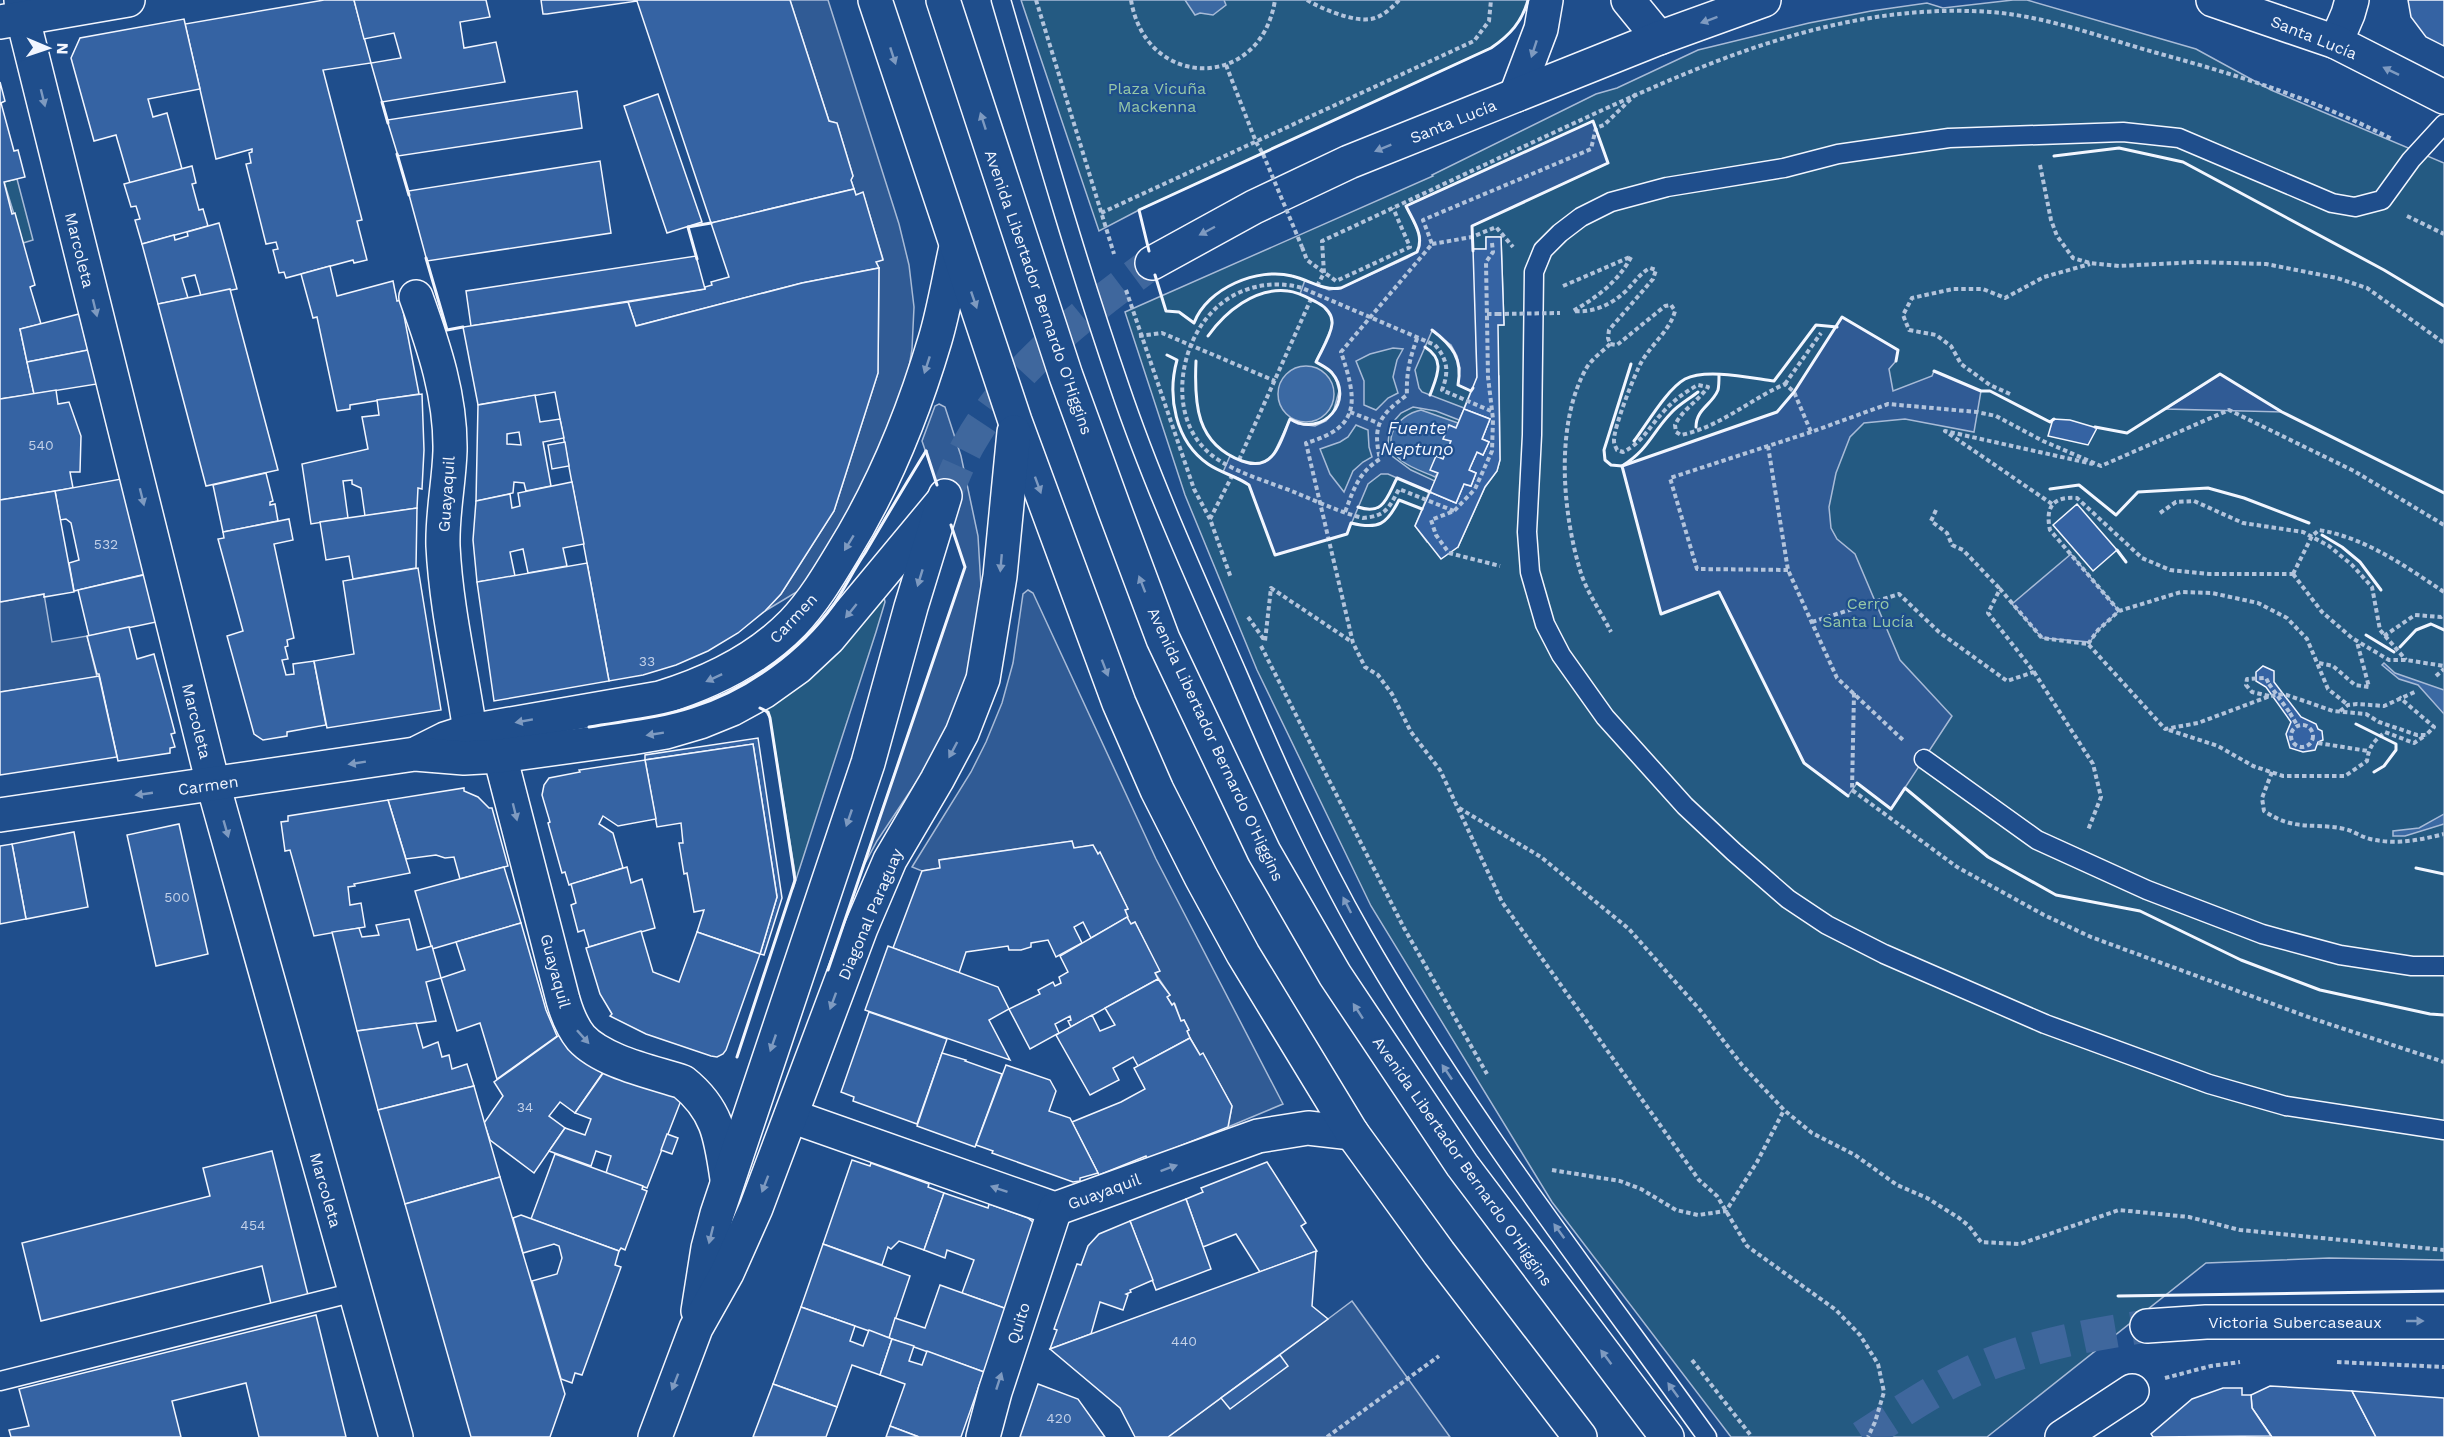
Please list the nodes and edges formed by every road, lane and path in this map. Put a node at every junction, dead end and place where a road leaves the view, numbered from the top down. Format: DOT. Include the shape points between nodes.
graph roads {
  1 [pos="128,0"];
  2 [pos="874,0"];
  3 [pos="943,0"];
  4 [pos="1001,0"];
  5 [pos="1036,0"];
  6 [pos="1131,0"];
  7 [pos="1275,0"];
  8 [pos="1307,0"];
  9 [pos="1399,0"];
  10 [pos="1491,0"];
  11 [pos="1546,0"];
  12 [pos="1628,0"];
  13 [pos="1764,0"];
  14 [pos="2213,0"];
  15 [pos="2352,0"];
  16 [pos="15,14"];
  17 [pos="1659,38"];
  18 [pos="2336,42"];
  19 [pos="1226,65"];
  20 [pos="1636,94"];
  21 [pos="1516,95"];
  22 [pos="2444,97"];
  23 [pos="2444,124"];
  24 [pos="2035,135"];
  25 [pos="1256,142"];
  26 [pos="2420,152"];
  27 [pos="2382,200"];
  28 [pos="1393,208"];
  29 [pos="1101,213"];
  30 [pos="1496,227"];
  31 [pos="2444,234"];
  32 [pos="1492,243"];
  33 [pos="1432,244"];
  34 [pos="956,247"];
  35 [pos="1116,261"];
  36 [pos="1152,263"];
  37 [pos="2090,264"];
  38 [pos="1324,273"];
  39 [pos="1123,282"];
  40 [pos="1317,286"];
  41 [pos="1553,291"];
  42 [pos="416,297"];
  43 [pos="1311,300"];
  44 [pos="1560,313"];
  45 [pos="1487,314"];
  46 [pos="1371,316"];
  47 [pos="1821,333"];
  48 [pos="1139,336"];
  49 [pos="1418,336"];
  50 [pos="2444,343"];
  51 [pos="1610,344"];
  52 [pos="1192,346"];
  53 [pos="1275,381"];
  54 [pos="1785,384"];
  55 [pos="2010,394"];
  56 [pos="1491,411"];
  57 [pos="1350,412"];
  58 [pos="1015,421"];
  59 [pos="1378,423"];
  60 [pos="1811,432"];
  61 [pos="1768,446"];
  62 [pos="1239,460"];
  63 [pos="2101,466"];
  64 [pos="1232,476"];
  65 [pos="944,499"];
  66 [pos="1320,502"];
  67 [pos="2052,504"];
  68 [pos="1936,510"];
  69 [pos="1454,511"];
  70 [pos="1345,512"];
  71 [pos="2160,513"];
  72 [pos="1210,519"];
  73 [pos="2444,525"];
  74 [pos="2312,536"];
  75 [pos="1788,570"];
  76 [pos="1530,572"];
  77 [pos="2293,574"];
  78 [pos="1234,587"];
  79 [pos="2000,589"];
  80 [pos="2444,592"];
  81 [pos="2119,611"];
  82 [pos="2444,615"];
  83 [pos="1812,622"];
  84 [pos="1611,632"];
  85 [pos="2384,636"];
  86 [pos="2357,641"];
  87 [pos="1353,642"];
  88 [pos="2088,644"];
  89 [pos="2406,660"];
  90 [pos="2319,662"];
  91 [pos="2444,668"];
  92 [pos="2034,672"];
  93 [pos="2436,676"];
  94 [pos="2417,691"];
  95 [pos="1854,693"];
  96 [pos="2270,696"];
  97 [pos="2399,697"];
  98 [pos="2348,705"];
  99 [pos="2339,712"];
  100 [pos="2297,725"];
  101 [pos="2165,729"];
  102 [pos="470,731"];
  103 [pos="2426,735"];
  104 [pos="2318,743"];
  105 [pos="2368,751"];
  106 [pos="415,754"];
  107 [pos="500,756"];
  108 [pos="1924,759"];
  109 [pos="2272,772"];
  110 [pos="213,784"];
  111 [pos="1458,808"];
  112 [pos="0,816"];
  113 [pos="2444,834"];
  114 [pos="2078,859"];
  115 [pos="2444,966"];
  116 [pos="2444,1062"];
  117 [pos="1490,1078"];
  118 [pos="1784,1110"];
  119 [pos="791,1116"];
  120 [pos="2444,1130"];
  121 [pos="1352,1133"];
  122 [pos="1542,1169"];
  123 [pos="727,1179"];
  124 [pos="1055,1209"];
  125 [pos="1726,1210"];
  126 [pos="2444,1250"];
  127 [pos="355,1292"];
  128 [pos="2444,1322"];
  129 [pos="2146,1326"];
  130 [pos="696,1328"];
  131 [pos="1687,1354"];
  132 [pos="1439,1356"];
  133 [pos="2242,1362"];
  134 [pos="2330,1362"];
  135 [pos="2444,1367"];
  136 [pos="0,1381"];
  137 [pos="2132,1390"];
  138 [pos="396,1437"];
  139 [pos="655,1437"];
  140 [pos="983,1437"];
  141 [pos="1327,1437"];
  142 [pos="1580,1437"];
  143 [pos="1667,1437"];
  144 [pos="1707,1437"];
  145 [pos="1752,1437"];
  146 [pos="1868,1437"];
  147 [pos="2062,1437"];
  1 -- 16 [label="main road"];
  2 -- 34 [label="main road, one-way"];
  143 -- 3 [label="main road, Avenida Libertador Bernardo O'Higgins, one-way" via="1449,1146 1335,975 1264,852 1163,639 1066,376"];
  144 -- 4 [label="lane, one-way" via="1478,1119 1425,1039 1361,932 1309,831 1161,500 1124,401"];
  5 -- 29 [label="path"];
  6 -- 19 [label="path" via="1144,38 1161,54 1181,65"];
  7 -- 19 [label="path" via="1262,38 1246,54"];
  8 -- 9 [label="path" via="1329,11 1371,19 1386,13"];
  10 -- 25 [label="path" via="1489,21 1474,41"];
  11 -- 21 [label="main road, one-way" via="1537,40"];
  12 -- 17 [label="main road"];
  13 -- 17 [label="main road, Santa Lucía, one-way"];
  14 -- 18 [label="main road, Santa Lucía"];
  15 -- 18 [label="main road"];
  16 -- 110 [label="main road, Marcoleta, one-way"];
  17 -- 21 [label="main road, Santa Lucía"];
  22 -- 18 [label="main road, Santa Lucía, one-way"];
  19 -- 25 [label="path"];
  20 -- 26 [label="path" via="1777,39 1838,23 1889,15 1995,12 2030,17 2240,76 2299,96"];
  20 -- 28 [label="path"];
  20 -- 33 [label="path" via="1596,128 1591,149 1423,220"];
  21 -- 36 [label="main road, Santa Lucía, one-way" via="1349,162"];
  23 -- 26 [label="lane"];
  24 -- 27 [label="lane" via="2123,132 2179,138 2332,203 2355,207"];
  24 -- 37 [label="path" via="2044,194 2057,236 2073,258"];
  24 -- 76 [label="lane" via="1949,138 1838,154 1784,168 1667,187 1611,202 1560,233 1543,250 1534,272 1527,532"];
  25 -- 29 [label="path"];
  25 -- 38 [label="path, bridge" via="1307,260"];
  26 -- 27 [label="lane"];
  27 -- 31 [label="path"];
  28 -- 38 [label="path" via="1322,241"];
  28 -- 38 [label="path" via="1410,247 1336,281"];
  29 -- 35 [label="path"];
  30 -- 33 [label="path" via="1472,237"];
  32 -- 45 [label="path" via="1493,252 1486,262"];
  33 -- 46 [label="path"];
  34 -- 58 [label="main road, one-way"];
  34 -- 102 [label="main road, Carmen, one-way" via="936,337 897,446 854,535 792,624 744,662 689,689 660,698"];
  37 -- 50 [label="path" via="2266,264 2337,278 2367,288"];
  37 -- 55 [label="path" via="2044,277 2004,298 1983,289 1953,289 1912,298 1903,315 1910,330 1936,335 1951,346 1960,364"];
  38 -- 40 [label="path"];
  39 -- 48 [label="path"];
  41 -- 51 [label="path" via="1631,257 1604,290 1573,311 1589,313 1626,291 1639,274 1650,267 1656,270 1653,279 1609,330"];
  42 -- 102 [label="main road, Guayaquil" via="433,345 448,418 450,451 443,545"];
  43 -- 53 [label="path"];
  44 -- 45 [label="path, bridge"];
  45 -- 56 [label="path"];
  46 -- 49 [label="path"];
  46 -- 52 [label="path" via="1302,288 1273,284 1231,296 1213,310"];
  46 -- 57 [label="path" via="1341,352 1352,386"];
  47 -- 54 [label="path"];
  48 -- 52 [label="path" via="1162,333"];
  48 -- 72 [label="path" via="1194,489"];
  49 -- 56 [label="path" via="1435,345 1443,355 1447,374 1442,390"];
  49 -- 59 [label="path" via="1408,360 1407,395"];
  51 -- 54 [label="path" via="1617,345 1665,306 1671,305 1675,311 1672,323 1652,347 1631,384 1614,441 1617,450 1623,452 1636,446 1663,412 1698,385 1708,387 1680,415 1675,425 1681,435 1698,432"];
  51 -- 84 [label="path" via="1588,365 1569,407 1565,459 1568,512 1580,571"];
  52 -- 53 [label="path"];
  52 -- 66 [label="path" via="1185,364 1184,410 1202,447 1226,465"];
  53 -- 62 [label="path"];
  54 -- 60 [label="path" via="1794,392"];
  56 -- 69 [label="path" via="1492,451 1475,489"];
  57 -- 59 [label="path"];
  57 -- 66 [label="path" via="1334,433 1306,443"];
  58 -- 119 [label="main road, Diagonal Paraguay, one-way" via="1000,576 983,679 962,733 890,860"];
  58 -- 121 [label="main road, one-way" via="1107,672 1157,790 1243,954"];
  59 -- 70 [label="path" via="1376,442 1380,459 1359,479"];
  60 -- 61 [label="path"];
  60 -- 63 [label="path" via="1888,404 1977,412 1996,416"];
  61 -- 75 [label="path"];
  61 -- 75 [label="path" via="1670,478 1697,569"];
  63 -- 67 [label="path" via="1945,431"];
  63 -- 73 [label="path" via="2229,410 2354,471"];
  64 -- 72 [label="path"];
  65 -- 107 [label="main road, Carmen, one-way" via="829,638 798,668 763,692 732,709 666,732"];
  65 -- 123 [label="main road, Diagonal Paraguay, one-way" via="868,763"];
  66 -- 70 [label="path"];
  66 -- 87 [label="path"];
  67 -- 77 [label="path" via="2064,496 2077,498 2142,558 2170,570"];
  67 -- 81 [label="path" via="2047,517 2050,530"];
  68 -- 79 [label="path" via="1931,521"];
  69 -- 70 [label="path" via="1399,489 1385,512 1376,517 1363,518"];
  69 -- 76 [label="path" via="1431,520 1449,553"];
  71 -- 74 [label="path" via="2176,502 2194,501 2243,523"];
  72 -- 78 [label="path"];
  74 -- 77 [label="path"];
  74 -- 80 [label="path" via="2319,530 2372,547"];
  74 -- 85 [label="path" via="2344,558 2372,587 2378,625"];
  75 -- 83 [label="path"];
  76 -- 120 [label="lane" via="1545,624 1605,717 1685,806 1734,852 1788,899 1827,925 2045,1024 2209,1084 2286,1106"];
  77 -- 86 [label="path" via="2322,612"];
  79 -- 88 [label="path" via="2042,638"];
  79 -- 92 [label="path" via="1988,613"];
  81 -- 88 [label="path"];
  81 -- 90 [label="path" via="2181,592 2212,593 2258,603 2287,618 2307,639"];
  82 -- 85 [label="path" via="2415,615"];
  83 -- 92 [label="path" via="1899,594 1939,633 2007,681"];
  83 -- 95 [label="path" via="1837,678"];
  85 -- 89 [label="path"];
  86 -- 89 [label="path" via="2389,660"];
  86 -- 90 [label="path" via="2369,687 2355,685 2333,666"];
  87 -- 111 [label="path" via="1365,667 1378,675 1392,694 1411,732 1440,770"];
  87 -- 117 [label="path" via="1271,588 1265,641 1242,610 1404,928"];
  88 -- 101 [label="path"];
  89 -- 91 [label="path"];
  90 -- 98 [label="path" via="2328,689"];
  91 -- 93 [label="path"];
  92 -- 114 [label="path" via="2093,764 2101,797"];
  94 -- 97 [label="path"];
  95 -- 108 [label="path"];
  95 -- 116 [label="path" via="1852,790 1957,867 2091,937"];
  96 -- 99 [label="path" via="2284,694"];
  96 -- 100 [label="path, bridge" via="2252,692 2246,685 2247,679 2266,678"];
  96 -- 101 [label="path" via="2198,723"];
  97 -- 98 [label="path" via="2384,706"];
  97 -- 103 [label="path" via="2434,727"];
  98 -- 99 [label="path"];
  99 -- 103 [label="path" via="2366,714 2416,735"];
  100 -- 100 [label="path" via="2313,730 2314,738 2308,747 2295,744 2291,737"];
  101 -- 109 [label="path" via="2218,746"];
  102 -- 106 [label="main road, Carmen"];
  103 -- 105 [label="path" via="2414,743 2385,732"];
  104 -- 105 [label="path"];
  105 -- 109 [label="path" via="2367,760 2345,776 2283,776"];
  106 -- 107 [label="main road, Carmen"];
  106 -- 110 [label="main road, Carmen, one-way"];
  107 -- 123 [label="main road, Guayaquil, one-way" via="570,1020 582,1038 598,1051 683,1082 694,1090 713,1115 719,1131"];
  108 -- 114 [label="lane" via="2037,840"];
  109 -- 113 [label="path" via="2262,798 2264,811 2294,826 2346,829 2380,841 2407,842"];
  110 -- 112 [label="main road, Carmen, one-way"];
  110 -- 127 [label="main road, Marcoleta, one-way"];
  111 -- 118 [label="path" via="1540,857 1629,929"];
  111 -- 125 [label="path" via="1502,902 1699,1180"];
  114 -- 115 [label="lane" via="2146,890 2262,934 2340,955 2412,966"];
  118 -- 125 [label="path"];
  118 -- 126 [label="path" via="1812,1133 1959,1218 1982,1242 2020,1244 2119,1210 2189,1217 2240,1230"];
  124 -- 119 [label="main road, Guayaquil, one-way"];
  119 -- 130 [label="main road, Diagonal Paraguay, one-way" via="742,1241"];
  124 -- 121 [label="main road, Guayaquil, one-way" via="1258,1136 1308,1128"];
  121 -- 142 [label="main road"];
  122 -- 125 [label="path" via="1620,1181 1676,1210 1698,1215"];
  123 -- 130 [label="main road, Diagonal Paraguay, one-way" via="708,1248"];
  140 -- 124 [label="main road, Quito, one-way"];
  125 -- 146 [label="path" via="1747,1246 1836,1310 1860,1335 1878,1364 1884,1392"];
  127 -- 136 [label="lane"];
  127 -- 138 [label="main road, Marcoleta"];
  129 -- 128 [label="main road, Victoria Subercaseaux, one-way" via="2205,1322"];
  130 -- 139 [label="main road, Diagonal Paraguay, one-way"];
  131 -- 145 [label="path"];
  132 -- 141 [label="path"];
  133 -- 137 [label="path" via="2171,1376"];
  134 -- 135 [label="path"];
  137 -- 147 [label="main road"];
}
